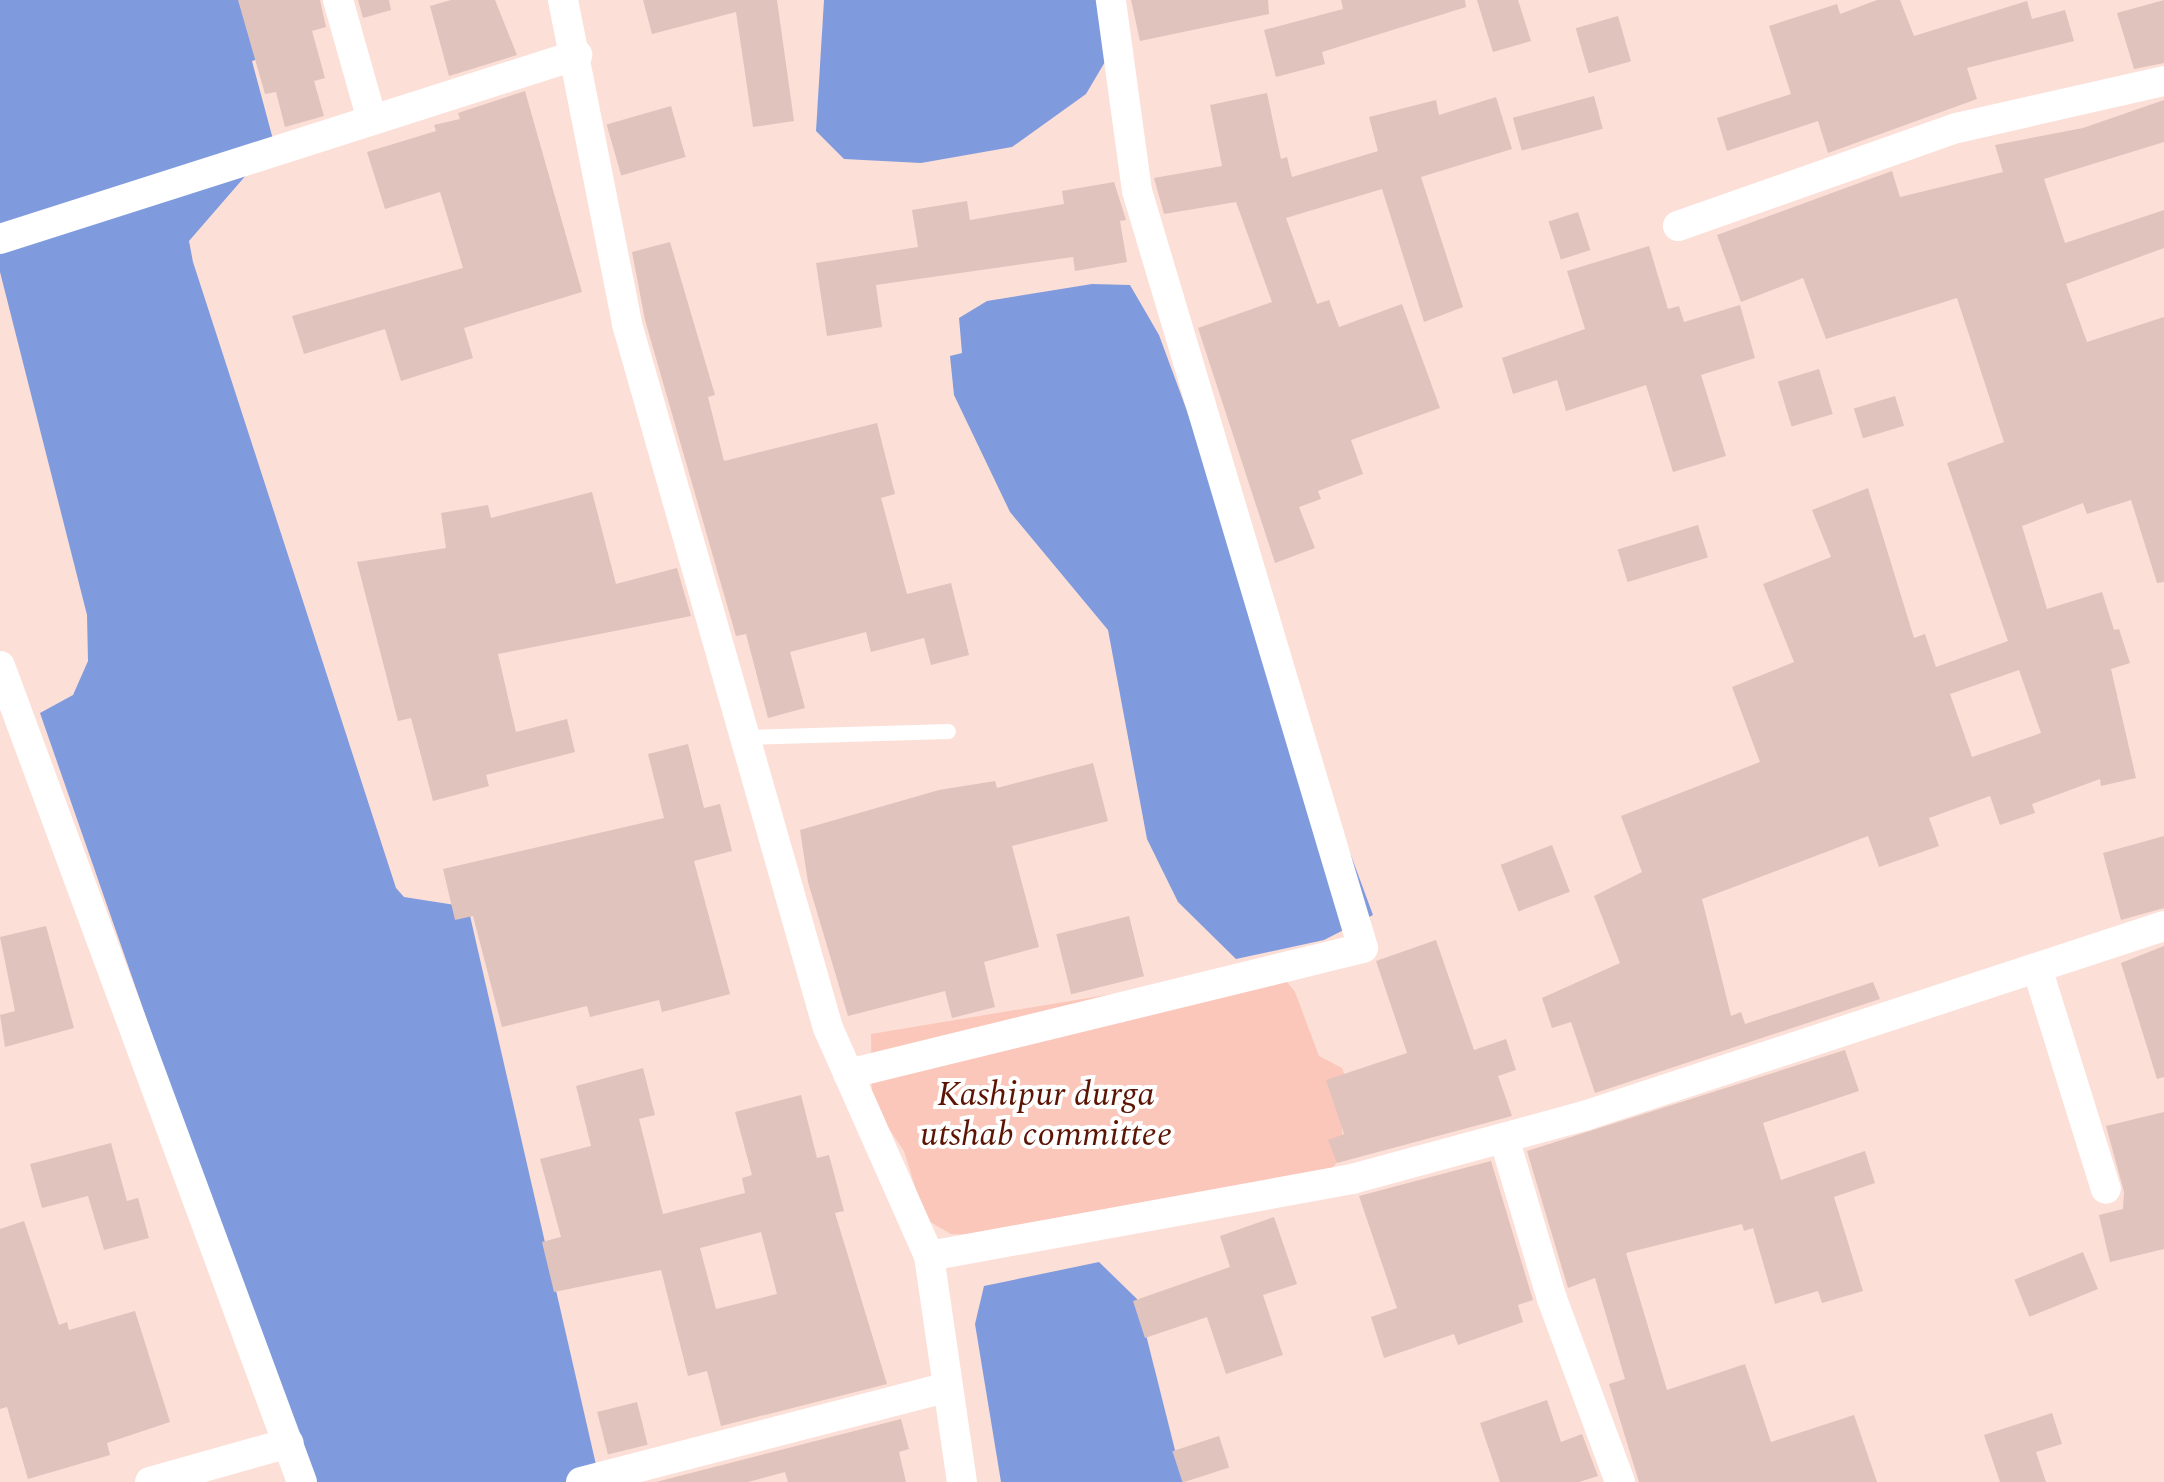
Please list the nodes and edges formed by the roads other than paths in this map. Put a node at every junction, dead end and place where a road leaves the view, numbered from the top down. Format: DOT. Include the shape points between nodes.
graph roads {
  1 [pos="338,0"];
  2 [pos="563,0"];
  3 [pos="1111,0"];
  4 [pos="577,55"];
  5 [pos="2164,81"];
  6 [pos="372,120"];
  7 [pos="1678,226"];
  8 [pos="0,240"];
  9 [pos="0,666"];
  10 [pos="948,731"];
  11 [pos="748,737"];
  12 [pos="2164,926"];
  13 [pos="2038,971"];
  14 [pos="848,1074"];
  15 [pos="1504,1138"];
  16 [pos="2106,1189"];
  17 [pos="929,1256"];
  18 [pos="948,1387"];
  19 [pos="289,1443"];
  20 [pos="150,1482"];
  21 [pos="302,1482"];
  22 [pos="581,1482"];
  23 [pos="962,1482"];
  24 [pos="1620,1482"];
  1 -- 6 [label="street"];
  2 -- 4 [label="street"];
  3 -- 14 [label="street" via="1137,190 1363,948"];
  4 -- 6 [label="street"];
  4 -- 11 [label="street" via="626,324"];
  5 -- 7 [label="street" via="1957,128"];
  6 -- 8 [label="street"];
  9 -- 19 [label="street"];
  10 -- 11 [label="lane"];
  11 -- 14 [label="street" via="828,1028"];
  12 -- 13 [label="street"];
  13 -- 15 [label="street"];
  13 -- 16 [label="street"];
  14 -- 17 [label="street"];
  15 -- 17 [label="street" via="1352,1179"];
  15 -- 24 [label="street" via="1552,1299"];
  17 -- 18 [label="street"];
  18 -- 22 [label="street"];
  18 -- 23 [label="street"];
  19 -- 20 [label="street"];
  19 -- 21 [label="street"];
}
